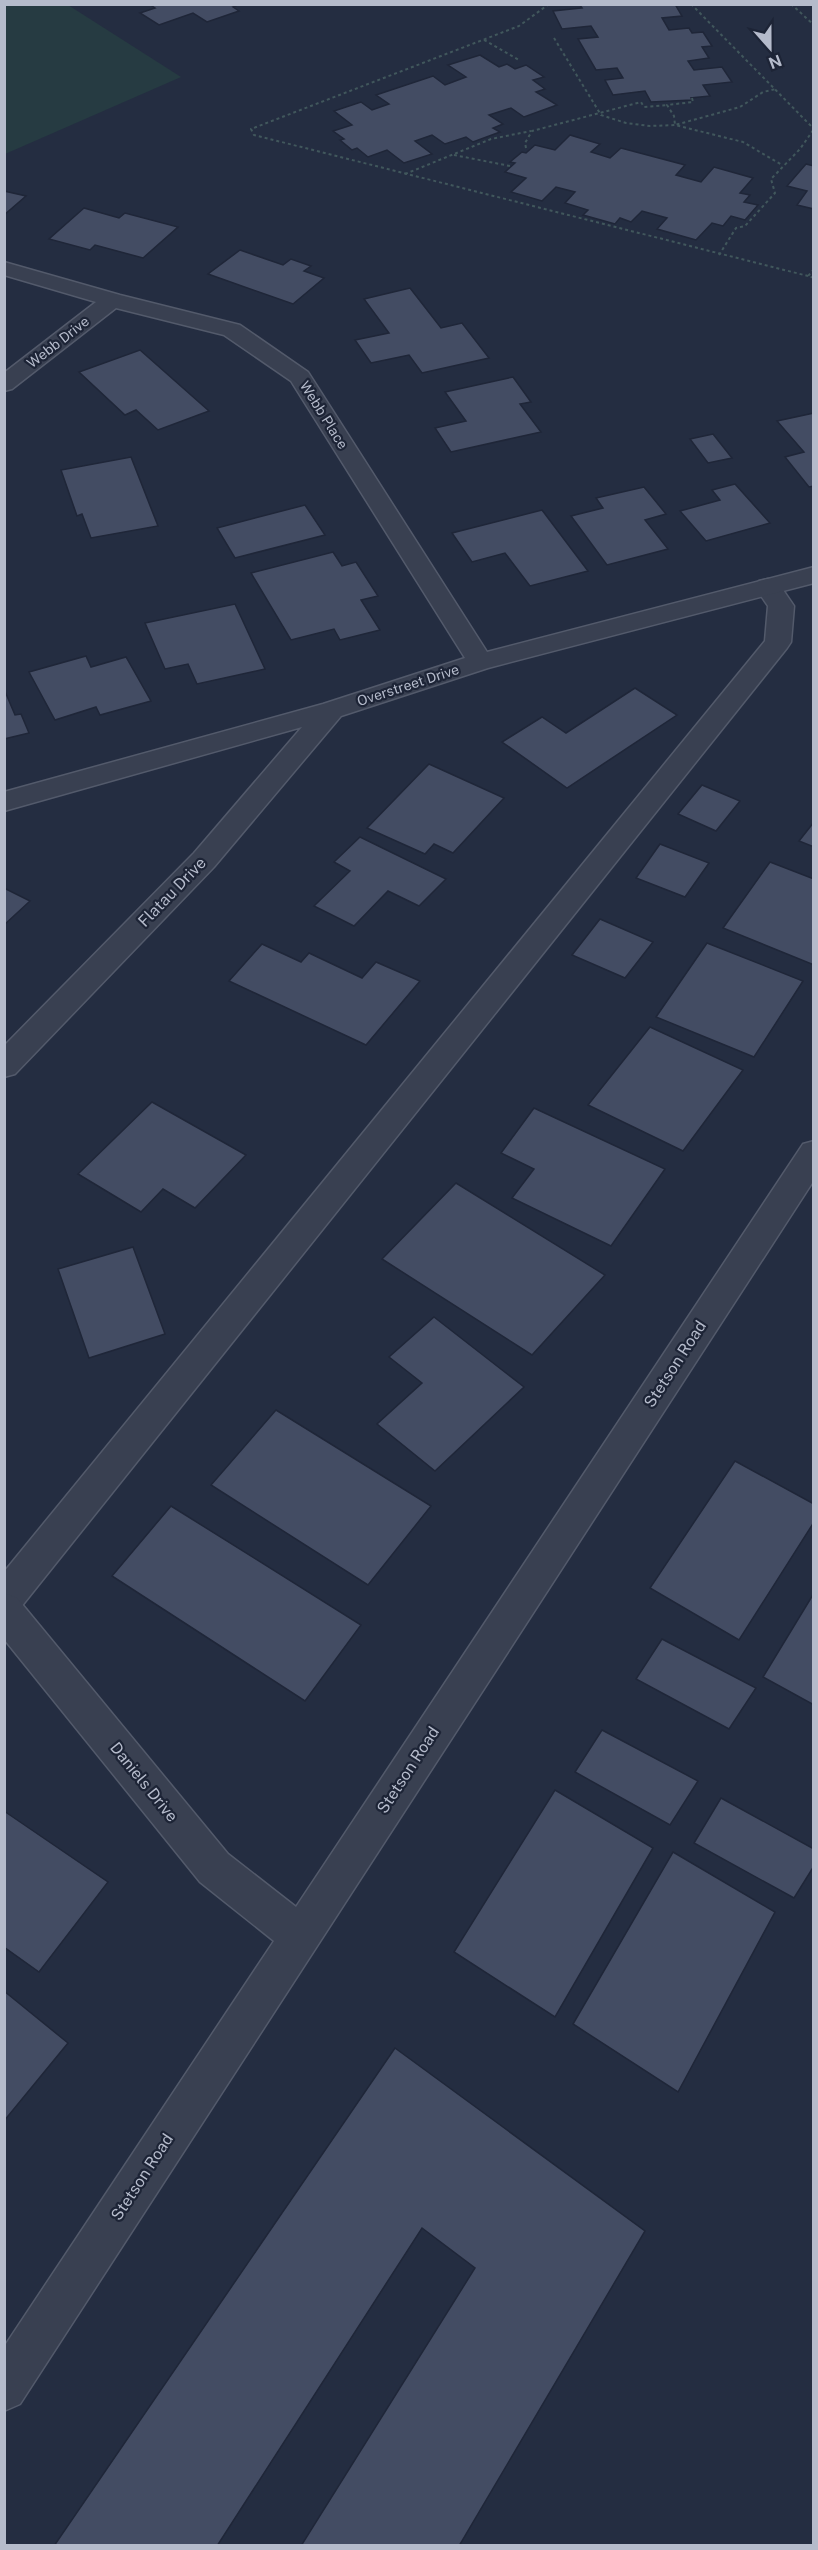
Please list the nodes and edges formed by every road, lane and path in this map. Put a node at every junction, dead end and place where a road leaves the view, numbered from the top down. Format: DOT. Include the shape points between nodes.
graph roads {
  1 [pos="549,4"];
  2 [pos="691,4"];
  3 [pos="791,4"];
  4 [pos="813,25"];
  5 [pos="554,38"];
  6 [pos="483,40"];
  7 [pos="519,60"];
  8 [pos="776,89"];
  9 [pos="692,98"];
  10 [pos="667,105"];
  11 [pos="598,112"];
  12 [pos="813,119"];
  13 [pos="807,120"];
  14 [pos="675,125"];
  15 [pos="813,129"];
  16 [pos="532,131"];
  17 [pos="526,148"];
  18 [pos="453,154"];
  19 [pos="782,165"];
  20 [pos="510,166"];
  21 [pos="405,174"];
  22 [pos="719,255"];
  23 [pos="4,268"];
  24 [pos="813,269"];
  25 [pos="808,276"];
  26 [pos="813,278"];
  27 [pos="112,300"];
  28 [pos="4,384"];
  29 [pos="813,575"];
  30 [pos="768,587"];
  31 [pos="480,662"];
  32 [pos="332,710"];
  33 [pos="4,802"];
  34 [pos="4,1066"];
  35 [pos="813,1153"];
  36 [pos="4,1600"];
  37 [pos="4,1610"];
  38 [pos="300,1935"];
  39 [pos="4,2388"];
  1 -- 6 [label="path" via="519,26"];
  2 -- 8 [label="path"];
  3 -- 4 [label="path"];
  5 -- 11 [label="path"];
  6 -- 7 [label="path"];
  6 -- 21 [label="path" via="251,129 254,135"];
  8 -- 13 [label="path"];
  8 -- 14 [label="path" via="763,92 740,107"];
  9 -- 10 [label="path" via="693,102"];
  10 -- 11 [label="path" via="644,106 641,102"];
  10 -- 14 [label="path"];
  11 -- 14 [label="path" via="626,123"];
  11 -- 16 [label="path"];
  12 -- 13 [label="path"];
  13 -- 15 [label="path"];
  14 -- 19 [label="path" via="743,142"];
  15 -- 19 [label="path" via="808,142"];
  16 -- 17 [label="path"];
  16 -- 18 [label="path" via="491,139"];
  18 -- 20 [label="path"];
  18 -- 21 [label="path"];
  19 -- 22 [label="path" via="771,179 775,193 745,226 736,228"];
  21 -- 22 [label="path"];
  22 -- 25 [label="path"];
  23 -- 27 [label="street, Webb Place"];
  24 -- 25 [label="path"];
  25 -- 26 [label="path"];
  27 -- 28 [label="street, Webb Drive"];
  27 -- 31 [label="street, Webb Place" via="232,330 300,377"];
  29 -- 30 [label="street, Overstreet Drive"];
  30 -- 31 [label="street, Overstreet Drive"];
  30 -- 36 [label="street" via="781,606 778,642"];
  31 -- 32 [label="street, Overstreet Drive"];
  32 -- 33 [label="street, Overstreet Drive"];
  32 -- 34 [label="street, Flatau Drive" via="204,860"];
  35 -- 38 [label="street, Stetson Road"];
  37 -- 38 [label="street, Daniels Drive" via="213,1868"];
  38 -- 39 [label="street, Stetson Road"];
}
